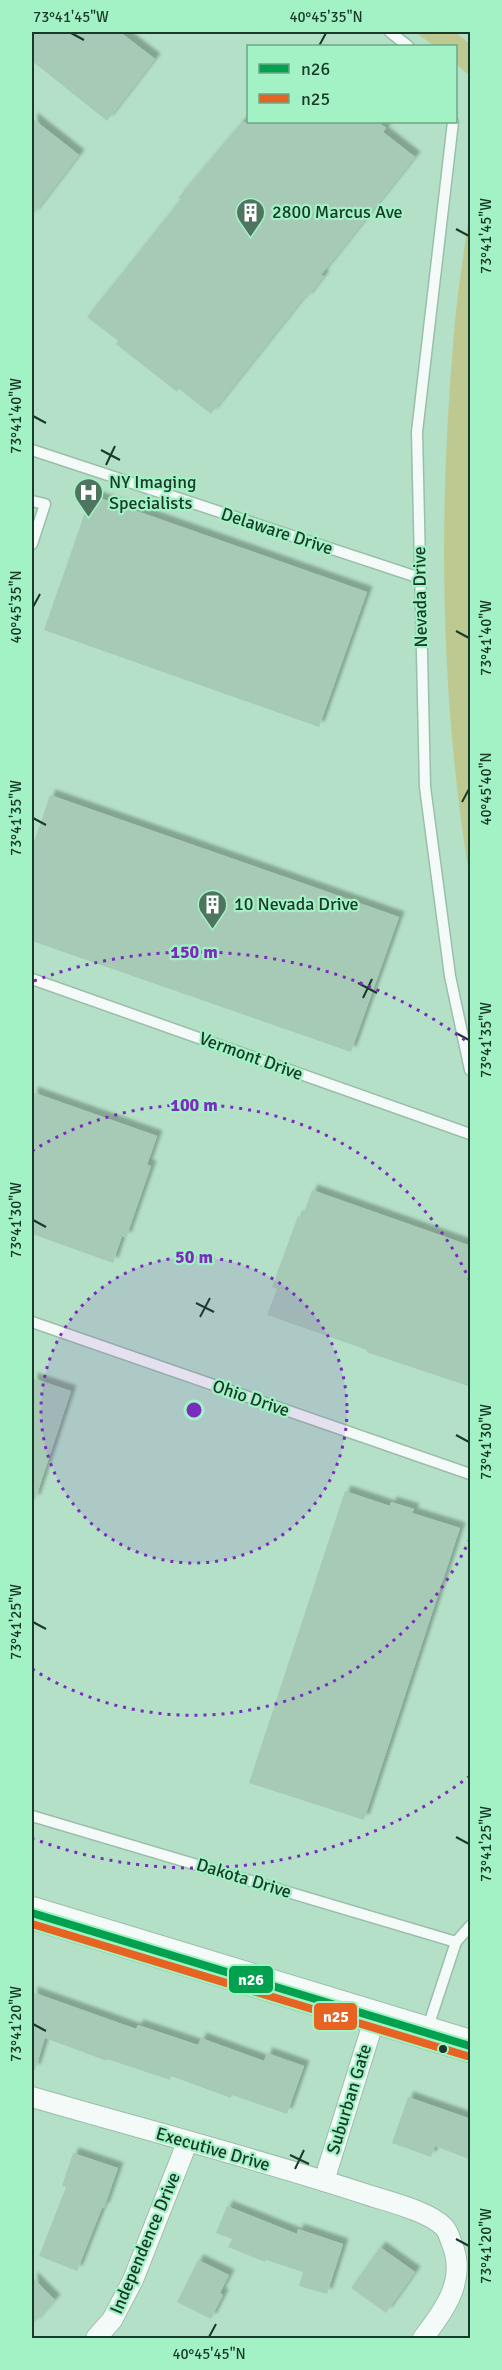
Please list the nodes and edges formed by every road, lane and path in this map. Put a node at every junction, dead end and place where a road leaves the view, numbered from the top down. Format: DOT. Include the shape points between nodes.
graph roads {
  1 [pos="390,32"];
  2 [pos="407,45"];
  3 [pos="453,123"];
  4 [pos="32,450"];
  5 [pos="32,501"];
  6 [pos="32,544"];
  7 [pos="420,578"];
  8 [pos="32,979"];
  9 [pos="471,1070"];
  10 [pos="471,1134"];
  11 [pos="32,1322"];
  12 [pos="471,1474"];
  13 [pos="32,1816"];
  14 [pos="32,1913"];
  15 [pos="471,1926"];
  16 [pos="456,1942"];
  17 [pos="375,2017"];
  18 [pos="426,2033"];
  19 [pos="471,2046"];
  20 [pos="32,2097"];
  21 [pos="187,2143"];
  22 [pos="324,2181"];
  23 [pos="464,2253"];
  24 [pos="96,2338"];
  25 [pos="423,2338"];
  1 -- 2 [label="lane"];
  3 -- 7 [label="lane, Nevada Drive" via="417,432"];
  4 -- 7 [label="lane, Delaware Drive"];
  5 -- 6 [label="lane" via="45,504"];
  7 -- 9 [label="lane, Nevada Drive" via="425,787 450,976"];
  8 -- 10 [label="lane, Vermont Drive"];
  11 -- 12 [label="lane, Ohio Drive"];
  13 -- 16 [label="lane, Dakota Drive"];
  14 -- 17 [label="main road"];
  15 -- 16 [label="lane"];
  16 -- 18 [label="lane"];
  17 -- 18 [label="main road"];
  17 -- 22 [label="street, Suburban Gate"];
  18 -- 19 [label="main road"];
  20 -- 21 [label="street, Executive Drive"];
  21 -- 22 [label="street, Executive Drive"];
  21 -- 24 [label="street, Independence Drive" via="133,2280 112,2320"];
  22 -- 23 [label="street, Executive Drive" via="419,2211 444,2228"];
  23 -- 25 [label="street, Executive Drive" via="452,2294"];
}
